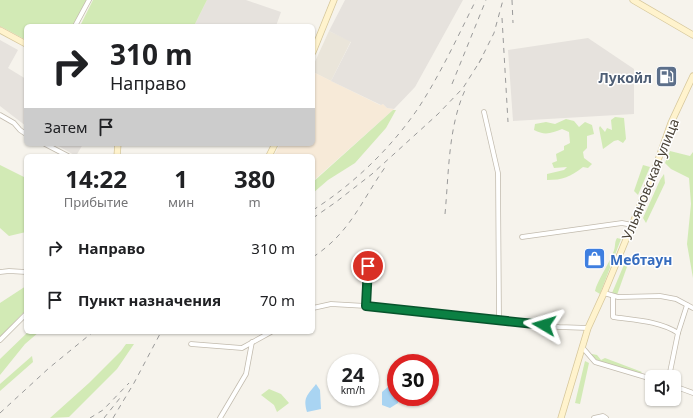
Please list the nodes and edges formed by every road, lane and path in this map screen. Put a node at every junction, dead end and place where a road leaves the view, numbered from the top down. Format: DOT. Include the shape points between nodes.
graph roads {
  1 [pos="88,0"];
  2 [pos="334,0"];
  3 [pos="633,0"];
  4 [pos="76,24"];
  5 [pos="0,30"];
  6 [pos="693,35"];
  7 [pos="24,43"];
  8 [pos="315,47"];
  9 [pos="693,76"];
  10 [pos="484,112"];
  11 [pos="0,115"];
  12 [pos="24,133"];
  13 [pos="49,146"];
  14 [pos="64,154"];
  15 [pos="632,225"];
  16 [pos="522,237"];
  17 [pos="368,266"];
  18 [pos="0,272"];
  19 [pos="24,272"];
  20 [pos="604,294"];
  21 [pos="613,297"];
  22 [pos="687,305"];
  23 [pos="366,306"];
  24 [pos="315,308"];
  25 [pos="693,308"];
  26 [pos="24,316"];
  27 [pos="499,320"];
  28 [pos="588,328"];
  29 [pos="678,333"];
  30 [pos="267,334"];
  31 [pos="0,340"];
  32 [pos="252,342"];
  33 [pos="191,344"];
  34 [pos="582,347"];
  35 [pos="670,370"];
  36 [pos="645,377"];
  37 [pos="681,389"];
  38 [pos="693,393"];
  39 [pos="224,412"];
  40 [pos="220,418"];
  41 [pos="227,418"];
  42 [pos="561,418"];
  43 [pos="594,418"];
  44 [pos="606,418"];
  1 -- 4 [label="street"];
  2 -- 8 [label="main road"];
  3 -- 6 [label="main road"];
  5 -- 7 [label="main road"];
  9 -- 15 [label="main road, Ульяновская улица" via="671,123"];
  10 -- 27 [label="street" via="498,173"];
  11 -- 12 [label="street"];
  13 -- 14 [label="street"];
  15 -- 16 [label="street" via="622,223"];
  15 -- 20 [label="main road, Ульяновская улица"];
  17 -- 23 [label="street"];
  18 -- 19 [label="street"];
  20 -- 21 [label="street"];
  20 -- 28 [label="main road, Ульяновская улица"];
  21 -- 22 [label="street" via="660,296 676,299"];
  21 -- 29 [label="street" via="613,317 650,323"];
  22 -- 25 [label="street"];
  22 -- 29 [label="street"];
  23 -- 24 [label="street" via="331,304"];
  23 -- 27 [label="street"];
  26 -- 31 [label="street"];
  27 -- 28 [label="street"];
  28 -- 34 [label="main road, Ульяновская улица"];
  29 -- 35 [label="street"];
  30 -- 32 [label="street"];
  32 -- 33 [label="street" via="242,348"];
  32 -- 39 [label="street" via="246,374"];
  34 -- 36 [label="street" via="595,362"];
  34 -- 42 [label="main road, Ульяновская улица"];
  37 -- 38 [label="street"];
  39 -- 40 [label="street"];
  39 -- 41 [label="street"];
  43 -- 44 [label="street"];
}
